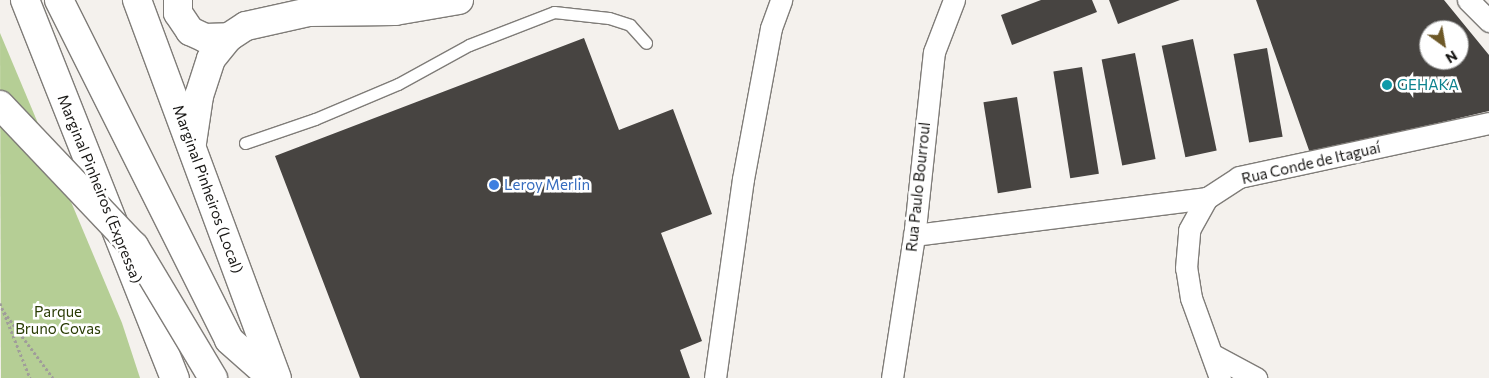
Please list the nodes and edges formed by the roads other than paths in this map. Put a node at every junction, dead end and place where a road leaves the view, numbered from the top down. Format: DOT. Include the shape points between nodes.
graph roads {
  1 [pos="25,0"];
  2 [pos="59,0"];
  3 [pos="137,0"];
  4 [pos="178,0"];
  5 [pos="459,0"];
  6 [pos="781,0"];
  7 [pos="954,0"];
  8 [pos="1468,0"];
  9 [pos="1489,21"];
  10 [pos="229,37"];
  11 [pos="646,43"];
  12 [pos="0,106"];
  13 [pos="1489,122"];
  14 [pos="192,143"];
  15 [pos="245,143"];
  16 [pos="1207,198"];
  17 [pos="914,235"];
  18 [pos="1215,356"];
  19 [pos="174,378"];
  20 [pos="213,378"];
  21 [pos="272,378"];
  22 [pos="277,378"];
  23 [pos="715,378"];
  24 [pos="892,378"];
  25 [pos="1220,378"];
  26 [pos="1256,378"];
  1 -- 19 [label="main road, Marginal Pinheiros (Expressa)"];
  2 -- 21 [label="main road" via="229,340"];
  3 -- 14 [label="main road, Marginal Pinheiros (Local)"];
  4 -- 10 [label="main road" via="178,13 190,31 205,38"];
  5 -- 10 [label="main road" via="395,11 309,12 270,18"];
  6 -- 23 [label="street" via="771,28 743,179"];
  7 -- 17 [label="street, Rua Paulo Bourroul" via="934,52"];
  8 -- 9 [label="street"];
  10 -- 14 [label="main road" via="206,70"];
  11 -- 15 [label="lane" via="630,25 616,20 554,12 469,45 398,84 323,116"];
  12 -- 20 [label="main road, bridge" via="134,246"];
  13 -- 16 [label="street, Rua Conde de Itaguaí" via="1240,178"];
  14 -- 22 [label="main road, Marginal Pinheiros (Local)"];
  16 -- 17 [label="street"];
  16 -- 18 [label="street, Rua Conde de Itaguaí" via="1189,230 1186,268 1191,298"];
  17 -- 24 [label="street, Rua Paulo Bourroul"];
  18 -- 25 [label="street, Rua Conde de Itaguaí"];
  18 -- 26 [label="street"];
}
